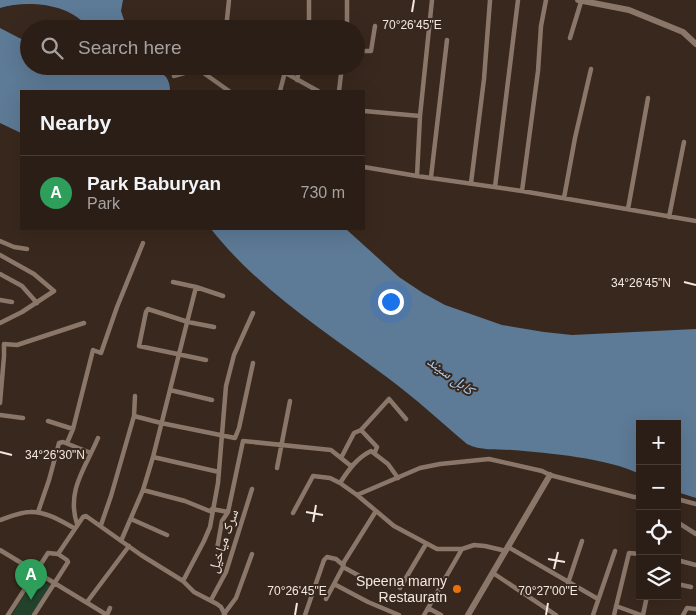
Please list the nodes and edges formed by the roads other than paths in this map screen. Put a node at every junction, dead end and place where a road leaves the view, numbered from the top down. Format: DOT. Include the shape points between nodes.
graph roads {
  1 [pos="229,0"];
  2 [pos="309,0"];
  3 [pos="347,0"];
  4 [pos="432,0"];
  5 [pos="490,0"];
  6 [pos="518,0"];
  7 [pos="546,0"];
  8 [pos="580,1"];
  9 [pos="227,20"];
  10 [pos="309,20"];
  11 [pos="346,20"];
  12 [pos="374,26"];
  13 [pos="570,38"];
  14 [pos="447,40"];
  15 [pos="696,44"];
  16 [pos="365,51"];
  17 [pos="591,69"];
  18 [pos="177,75"];
  19 [pos="210,75"];
  20 [pos="284,75"];
  21 [pos="290,75"];
  22 [pos="299,75"];
  23 [pos="341,75"];
  24 [pos="174,76"];
  25 [pos="298,80"];
  26 [pos="228,90"];
  27 [pos="280,90"];
  28 [pos="316,90"];
  29 [pos="339,90"];
  30 [pos="648,98"];
  31 [pos="365,110"];
  32 [pos="420,116"];
  33 [pos="684,142"];
  34 [pos="365,167"];
  35 [pos="417,176"];
  36 [pos="431,177"];
  37 [pos="471,183"];
  38 [pos="496,187"];
  39 [pos="522,191"];
  40 [pos="564,198"];
  41 [pos="628,210"];
  42 [pos="670,217"];
  43 [pos="696,221"];
  44 [pos="0,241"];
  45 [pos="142,243"];
  46 [pos="27,249"];
  47 [pos="0,256"];
  48 [pos="0,274"];
  49 [pos="173,282"];
  50 [pos="196,287"];
  51 [pos="223,296"];
  52 [pos="0,300"];
  53 [pos="12,302"];
  54 [pos="37,303"];
  55 [pos="252,313"];
  56 [pos="188,322"];
  57 [pos="0,323"];
  58 [pos="84,323"];
  59 [pos="214,327"];
  60 [pos="179,356"];
  61 [pos="206,360"];
  62 [pos="253,364"];
  63 [pos="170,390"];
  64 [pos="135,396"];
  65 [pos="212,400"];
  66 [pos="290,400"];
  67 [pos="0,403"];
  68 [pos="0,415"];
  69 [pos="134,416"];
  70 [pos="23,418"];
  71 [pos="406,419"];
  72 [pos="48,421"];
  73 [pos="161,423"];
  74 [pos="73,429"];
  75 [pos="360,430"];
  76 [pos="222,436"];
  77 [pos="98,438"];
  78 [pos="67,444"];
  79 [pos="282,445"];
  80 [pos="375,452"];
  81 [pos="91,453"];
  82 [pos="153,457"];
  83 [pos="341,458"];
  84 [pos="351,466"];
  85 [pos="277,468"];
  86 [pos="219,472"];
  87 [pos="550,475"];
  88 [pos="398,478"];
  89 [pos="340,482"];
  90 [pos="252,489"];
  91 [pos="142,490"];
  92 [pos="358,495"];
  93 [pos="636,496"];
  94 [pos="681,499"];
  95 [pos="696,504"];
  96 [pos="212,510"];
  97 [pos="376,511"];
  98 [pos="38,512"];
  99 [pos="228,512"];
  100 [pos="293,513"];
  101 [pos="131,519"];
  102 [pos="0,520"];
  103 [pos="100,525"];
  104 [pos="681,525"];
  105 [pos="76,526"];
  106 [pos="696,534"];
  107 [pos="167,535"];
  108 [pos="122,540"];
  109 [pos="582,541"];
  110 [pos="426,544"];
  111 [pos="129,546"];
  112 [pos="217,549"];
  113 [pos="462,549"];
  114 [pos="507,549"];
  115 [pos="0,550"];
  116 [pos="615,551"];
  117 [pos="58,554"];
  118 [pos="252,554"];
  119 [pos="636,554"];
  120 [pos="681,561"];
  121 [pos="696,565"];
  122 [pos="343,566"];
  123 [pos="35,572"];
  124 [pos="493,573"];
  125 [pos="183,581"];
  126 [pos="369,581"];
  127 [pos="54,582"];
  128 [pos="568,583"];
  129 [pos="334,584"];
  130 [pos="681,585"];
  131 [pos="691,587"];
  132 [pos="400,588"];
  133 [pos="326,599"];
  134 [pos="598,599"];
  135 [pos="211,600"];
  136 [pos="646,600"];
  137 [pos="87,602"];
  138 [pos="616,606"];
  139 [pos="110,608"];
  140 [pos="428,608"];
  141 [pos="696,609"];
  142 [pos="222,614"];
  143 [pos="8,615"];
  144 [pos="34,615"];
  145 [pos="305,615"];
  146 [pos="399,615"];
  147 [pos="424,615"];
  148 [pos="441,615"];
  149 [pos="468,615"];
  150 [pos="556,615"];
  151 [pos="593,615"];
  152 [pos="614,615"];
  153 [pos="642,615"];
  154 [pos="684,615"];
  1 -- 9 [label="street"];
  2 -- 10 [label="street"];
  3 -- 11 [label="street"];
  4 -- 32 [label="street"];
  5 -- 37 [label="street"];
  6 -- 38 [label="street"];
  7 -- 39 [label="street"];
  8 -- 13 [label="street"];
  8 -- 15 [label="street" via="629,10 683,32"];
  12 -- 16 [label="street" via="371,51"];
  14 -- 36 [label="street"];
  17 -- 40 [label="street"];
  18 -- 24 [label="street"];
  19 -- 26 [label="street"];
  20 -- 27 [label="street"];
  21 -- 25 [label="street"];
  22 -- 25 [label="street"];
  23 -- 29 [label="street"];
  25 -- 28 [label="street"];
  30 -- 41 [label="street"];
  31 -- 32 [label="street"];
  32 -- 35 [label="street"];
  33 -- 42 [label="street"];
  34 -- 35 [label="street"];
  35 -- 36 [label="street"];
  36 -- 37 [label="street"];
  37 -- 38 [label="street"];
  38 -- 39 [label="street"];
  39 -- 40 [label="street"];
  40 -- 41 [label="street"];
  41 -- 42 [label="street"];
  42 -- 43 [label="street"];
  44 -- 46 [label="street"];
  45 -- 74 [label="street" via="101,353 93,350"];
  47 -- 54 [label="street" via="34,274 54,291"];
  48 -- 54 [label="street" via="22,286"];
  49 -- 50 [label="street"];
  50 -- 51 [label="street"];
  50 -- 56 [label="street"];
  52 -- 53 [label="street"];
  54 -- 57 [label="street"];
  55 -- 76 [label="street" via="234,356 226,386"];
  56 -- 59 [label="street"];
  56 -- 60 [label="street"];
  56 -- 60 [label="street" via="148,309 146,312 139,346"];
  58 -- 67 [label="street" via="17,345 4,344"];
  60 -- 61 [label="street"];
  60 -- 63 [label="street"];
  62 -- 76 [label="street" via="237,437"];
  63 -- 65 [label="street"];
  63 -- 73 [label="street"];
  64 -- 69 [label="street"];
  66 -- 79 [label="street"];
  68 -- 70 [label="street"];
  69 -- 73 [label="street"];
  69 -- 103 [label="street"];
  71 -- 75 [label="street" via="390,399"];
  72 -- 74 [label="street"];
  73 -- 76 [label="street"];
  73 -- 82 [label="street"];
  74 -- 78 [label="street"];
  75 -- 80 [label="street" via="377,447"];
  75 -- 83 [label="street" via="354,433"];
  76 -- 86 [label="street"];
  77 -- 81 [label="street"];
  78 -- 81 [label="street"];
  78 -- 98 [label="street" via="59,443"];
  79 -- 83 [label="street" via="331,450"];
  79 -- 85 [label="street"];
  79 -- 99 [label="street" via="243,441"];
  80 -- 84 [label="street" via="364,454"];
  80 -- 88 [label="street"];
  81 -- 105 [label="street" via="78,483 73,512"];
  82 -- 86 [label="street"];
  82 -- 91 [label="street"];
  83 -- 84 [label="street"];
  84 -- 89 [label="street"];
  86 -- 96 [label="street"];
  87 -- 88 [label="street" via="488,459 420,468"];
  87 -- 93 [label="street"];
  87 -- 114 [label="street"];
  88 -- 92 [label="street"];
  89 -- 92 [label="street"];
  89 -- 100 [label="street" via="313,476"];
  90 -- 135 [label="street, سرک میاخیل" via="226,572"];
  91 -- 96 [label="street"];
  91 -- 101 [label="street"];
  92 -- 97 [label="street"];
  94 -- 95 [label="street"];
  96 -- 99 [label="street"];
  96 -- 125 [label="street" via="210,527"];
  97 -- 110 [label="street" via="394,526"];
  97 -- 122 [label="street"];
  98 -- 102 [label="street"];
  98 -- 105 [label="street"];
  99 -- 112 [label="street" via="222,521"];
  101 -- 107 [label="street"];
  101 -- 108 [label="street"];
  103 -- 105 [label="street" via="86,516"];
  103 -- 108 [label="street"];
  104 -- 106 [label="street"];
  105 -- 117 [label="street"];
  108 -- 111 [label="street"];
  109 -- 128 [label="street"];
  110 -- 113 [label="street"];
  110 -- 132 [label="street"];
  111 -- 125 [label="street"];
  111 -- 137 [label="street"];
  113 -- 114 [label="street" via="474,545"];
  113 -- 140 [label="street"];
  114 -- 124 [label="street"];
  114 -- 128 [label="street"];
  115 -- 123 [label="street"];
  116 -- 134 [label="street"];
  117 -- 123 [label="street" via="48,554"];
  117 -- 127 [label="street" via="68,561"];
  118 -- 142 [label="street" via="236,598"];
  119 -- 138 [label="street" via="629,553"];
  120 -- 121 [label="street"];
  122 -- 126 [label="street"];
  122 -- 129 [label="street"];
  122 -- 145 [label="street" via="327,557"];
  123 -- 127 [label="street"];
  123 -- 143 [label="street"];
  124 -- 149 [label="street"];
  124 -- 150 [label="street"];
  125 -- 135 [label="street" via="194,592"];
  127 -- 137 [label="street"];
  127 -- 144 [label="street"];
  128 -- 134 [label="street"];
  129 -- 133 [label="street"];
  129 -- 146 [label="street"];
  130 -- 131 [label="street"];
  134 -- 151 [label="street"];
  135 -- 142 [label="street" via="221,607"];
  136 -- 153 [label="street"];
  137 -- 139 [label="street" via="108,615"];
  138 -- 152 [label="street"];
  138 -- 153 [label="street"];
  140 -- 147 [label="street"];
  140 -- 148 [label="street"];
  141 -- 154 [label="street" via="686,608"];
}
